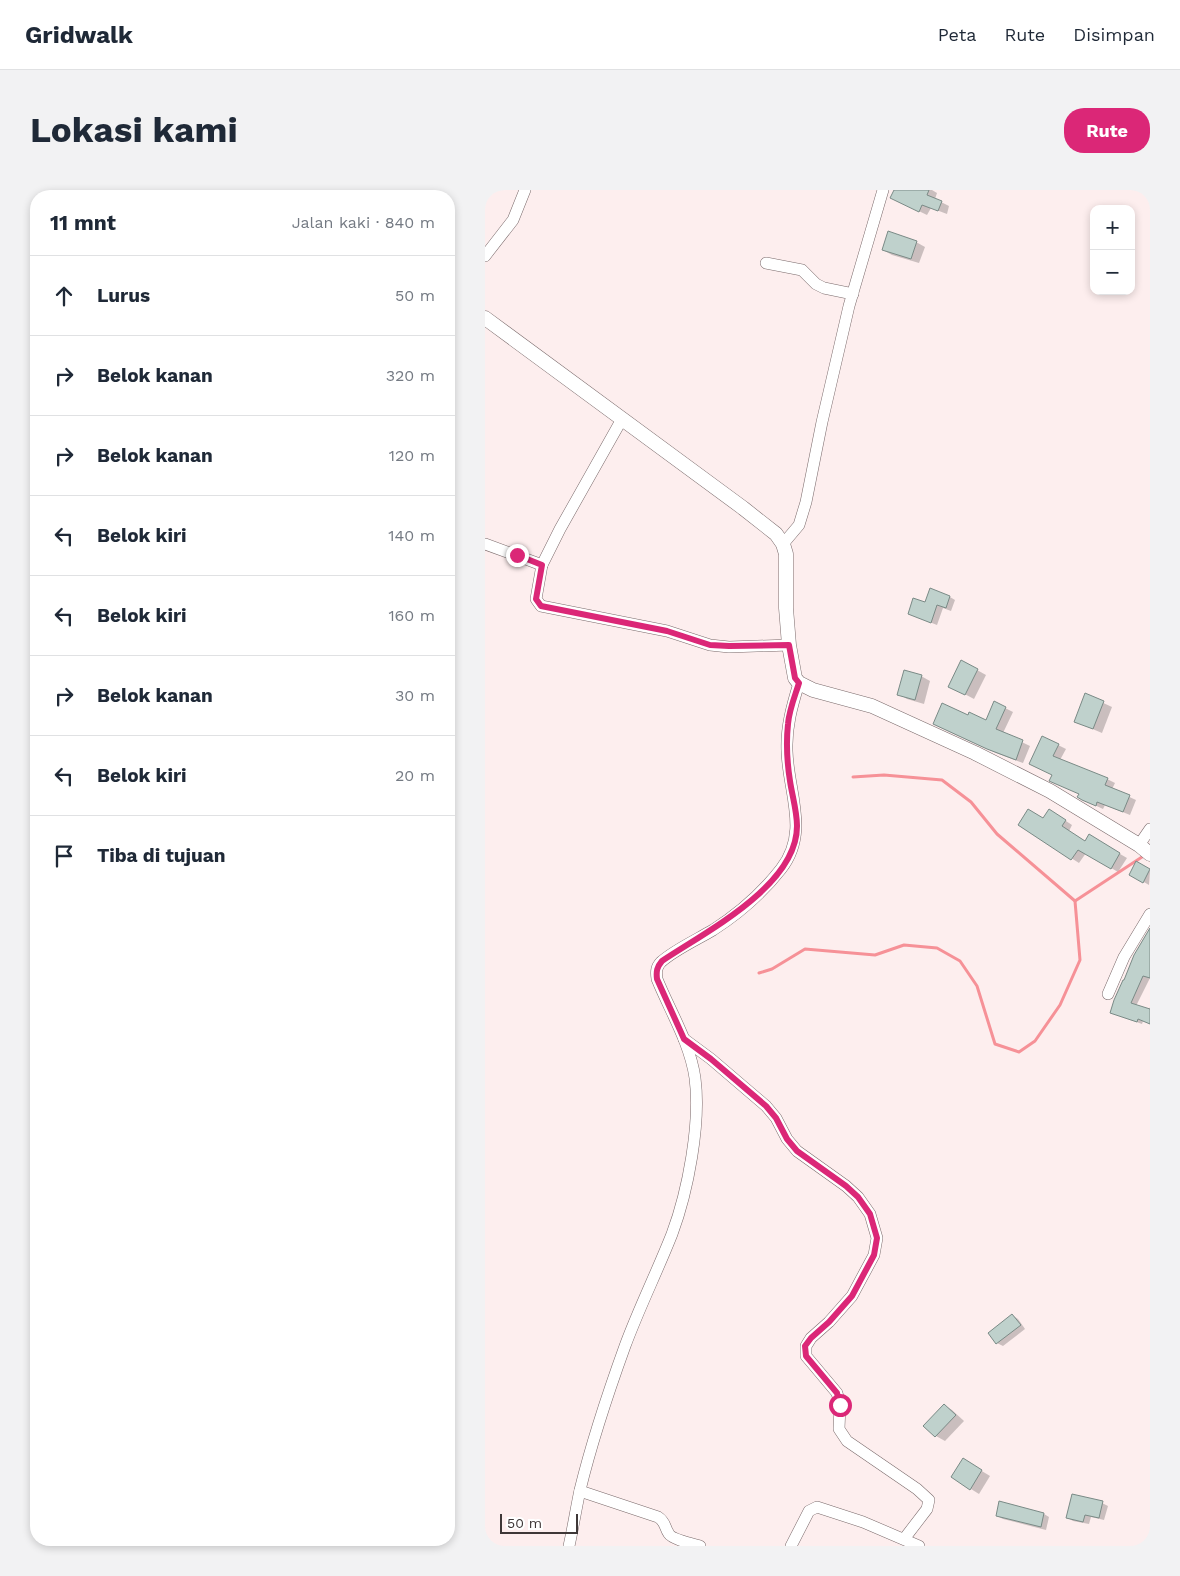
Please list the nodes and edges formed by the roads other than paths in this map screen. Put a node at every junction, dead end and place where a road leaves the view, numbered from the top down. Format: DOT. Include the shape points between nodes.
graph roads {
  1 [pos="525,190"];
  2 [pos="883,190"];
  3 [pos="485,256"];
  4 [pos="767,263"];
  5 [pos="853,294"];
  6 [pos="485,318"];
  7 [pos="622,419"];
  8 [pos="485,544"];
  9 [pos="783,544"];
  10 [pos="542,565"];
  11 [pos="789,645"];
  12 [pos="799,683"];
  13 [pos="1150,830"];
  14 [pos="1145,849"];
  15 [pos="1150,914"];
  16 [pos="1107,994"];
  17 [pos="684,1039"];
  18 [pos="580,1491"];
  19 [pos="904,1539"];
  20 [pos="569,1546"];
  21 [pos="700,1546"];
  22 [pos="791,1546"];
  23 [pos="919,1546"];
  1 -- 3 [label="street" via="513,220"];
  2 -- 5 [label="street"];
  4 -- 5 [label="street" via="802,270 824,288"];
  5 -- 9 [label="street" via="806,502 799,525"];
  6 -- 7 [label="street"];
  7 -- 9 [label="street" via="743,508 776,534"];
  7 -- 10 [label="street"];
  8 -- 10 [label="street"];
  9 -- 11 [label="street"];
  10 -- 11 [label="street" via="536,599 541,606 667,631 710,645"];
  11 -- 12 [label="street" via="795,678"];
  12 -- 14 [label="street" via="872,706 975,753 1050,791"];
  12 -- 17 [label="street" via="788,722 787,751 797,825 790,854 759,895 716,928 667,958 656,972"];
  13 -- 14 [label="street"];
  15 -- 16 [label="street" via="1124,957"];
  17 -- 18 [label="street" via="695,1076 697,1104 683,1198 673,1232 626,1343"];
  17 -- 19 [label="street" via="766,1106 797,1151 846,1186 870,1214 877,1238 874,1255 852,1296 805,1346 806,1356 837,1393 839,1429 847,1441 929,1500 927,1509"];
  18 -- 20 [label="street"];
  18 -- 21 [label="street" via="658,1517 671,1537"];
  19 -- 22 [label="street" via="817,1507 809,1511"];
  19 -- 23 [label="street"];
}
